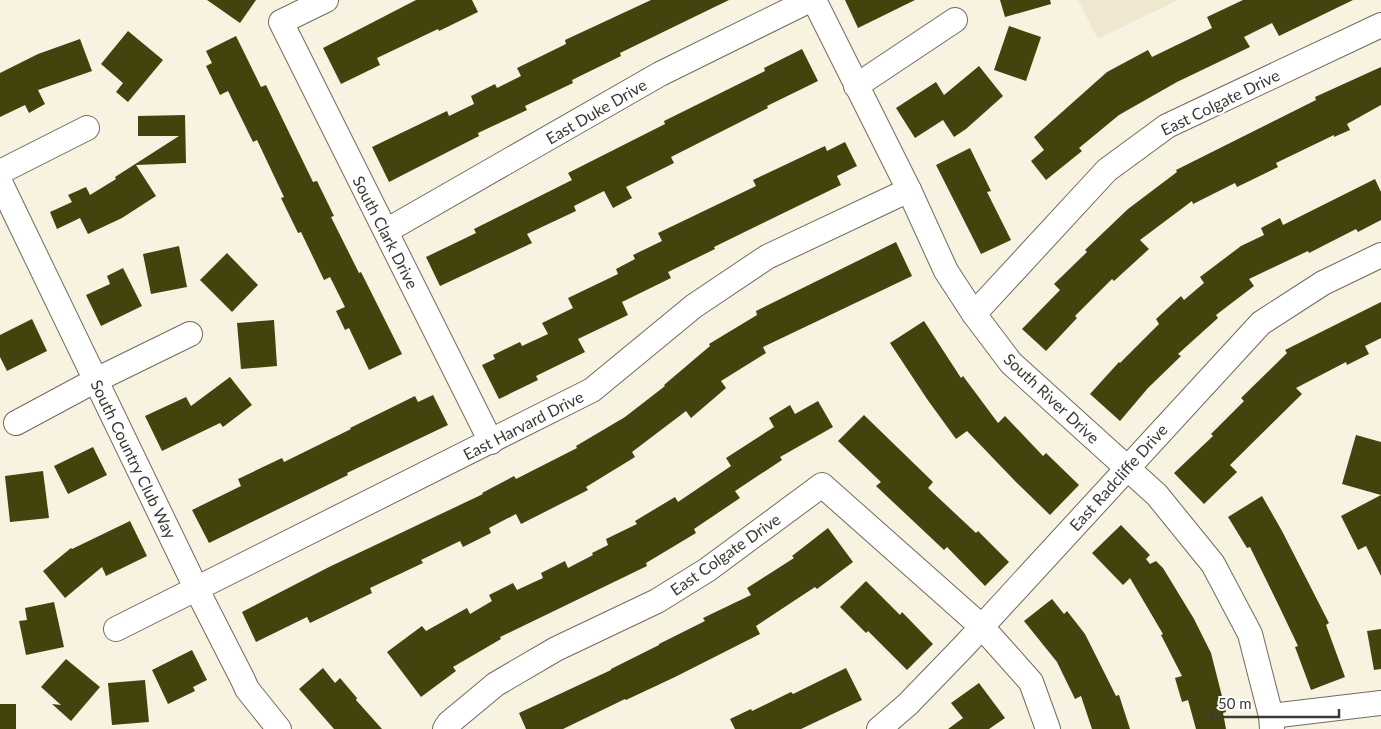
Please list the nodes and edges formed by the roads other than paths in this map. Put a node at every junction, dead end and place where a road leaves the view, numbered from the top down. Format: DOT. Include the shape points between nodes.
graph roads {
  1 [pos="326,0"];
  2 [pos="812,0"];
  3 [pos="955,20"];
  4 [pos="1381,25"];
  5 [pos="856,86"];
  6 [pos="87,128"];
  7 [pos="0,172"];
  8 [pos="0,182"];
  9 [pos="909,190"];
  10 [pos="386,231"];
  11 [pos="1381,255"];
  12 [pos="974,314"];
  13 [pos="190,334"];
  14 [pos="96,380"];
  15 [pos="16,423"];
  16 [pos="491,442"];
  17 [pos="1127,467"];
  18 [pos="196,588"];
  19 [pos="982,628"];
  20 [pos="116,629"];
  21 [pos="1381,702"];
  22 [pos="1272,722"];
  23 [pos="279,729"];
  24 [pos="445,729"];
  25 [pos="879,729"];
  26 [pos="1048,729"];
  1 -- 10 [label="street, South Clark Drive" via="281,22"];
  2 -- 5 [label="street, South River Drive"];
  2 -- 10 [label="street, East Duke Drive" via="660,74"];
  3 -- 5 [label="street"];
  4 -- 12 [label="street, East Colgate Drive" via="1166,126 1107,170"];
  5 -- 9 [label="street, South River Drive"];
  6 -- 7 [label="street"];
  8 -- 14 [label="street, South Country Club Way"];
  9 -- 12 [label="street, South River Drive" via="946,272"];
  9 -- 16 [label="street, East Harvard Drive" via="767,257 694,306 592,390"];
  10 -- 16 [label="street, South Clark Drive"];
  11 -- 17 [label="street, East Radcliffe Drive" via="1322,283 1261,323"];
  12 -- 17 [label="street, South River Drive" via="1011,363"];
  13 -- 14 [label="street"];
  14 -- 15 [label="street"];
  14 -- 18 [label="street, South Country Club Way"];
  16 -- 18 [label="street, East Harvard Drive"];
  17 -- 19 [label="street, East Radcliffe Drive"];
  17 -- 22 [label="street, South River Drive" via="1157,495 1213,564 1250,634"];
  18 -- 20 [label="street, East Harvard Drive"];
  18 -- 23 [label="street, South Country Club Way" via="247,689"];
  19 -- 24 [label="street, East Colgate Drive" via="822,485 707,570 657,602 556,649 496,684"];
  19 -- 25 [label="street, East Radcliffe Drive"];
  19 -- 26 [label="street" via="1031,682"];
  21 -- 22 [label="street"];
}
